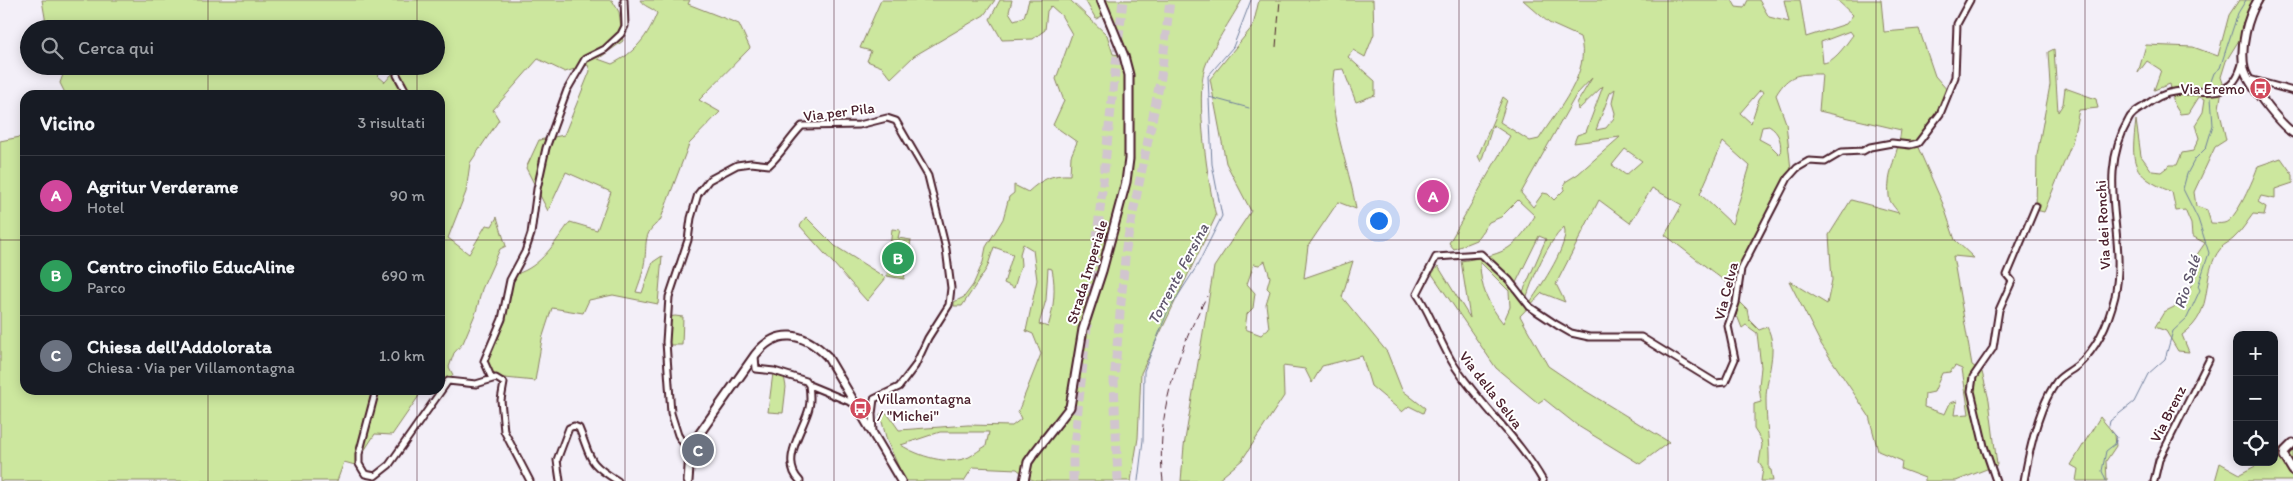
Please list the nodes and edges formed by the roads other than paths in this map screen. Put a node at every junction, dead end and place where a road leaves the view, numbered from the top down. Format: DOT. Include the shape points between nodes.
graph roads {
  1 [pos="624,0"];
  2 [pos="1101,0"];
  3 [pos="1970,0"];
  4 [pos="2258,0"];
  5 [pos="2244,56"];
  6 [pos="397,75"];
  7 [pos="2249,79"];
  8 [pos="405,90"];
  9 [pos="2293,91"];
  10 [pos="2293,133"];
  11 [pos="2036,206"];
  12 [pos="1436,257"];
  13 [pos="754,355"];
  14 [pos="2209,360"];
  15 [pos="492,379"];
  16 [pos="445,385"];
  17 [pos="809,385"];
  18 [pos="374,395"];
  19 [pos="438,395"];
  20 [pos="857,405"];
  21 [pos="873,432"];
  22 [pos="2293,443"];
  23 [pos="690,454"];
  24 [pos="2293,471"];
  25 [pos="530,481"];
  26 [pos="560,481"];
  27 [pos="618,481"];
  28 [pos="688,481"];
  29 [pos="800,481"];
  30 [pos="901,481"];
  31 [pos="1024,481"];
  32 [pos="1543,481"];
  33 [pos="1996,481"];
  34 [pos="2024,481"];
  35 [pos="2154,481"];
  1 -- 15 [label="street" via="625,26 621,34 606,49 585,59 575,74 546,148 531,234 510,280 502,320 484,361"];
  2 -- 31 [label="street, Strada Imperiale" via="1124,56 1129,92 1128,159 1121,204 1083,329 1070,407 1028,462"];
  3 -- 12 [label="street, Via Celva" via="1957,24 1954,77 1940,114 1918,143 1910,146 1892,143 1842,152 1825,162 1809,161 1788,178 1741,269 1736,303 1728,326 1735,359 1725,382 1716,383 1641,336 1588,337 1572,333 1530,307 1481,254"];
  4 -- 5 [label="street" via="2247,27"];
  5 -- 7 [label="street" via="2244,68"];
  5 -- 34 [label="street, Via dei Ronchi" via="2238,78 2221,91 2171,92 2130,116 2113,158 2114,224 2119,268 2110,314 2089,353 2063,375 2048,396"];
  6 -- 8 [label="street"];
  7 -- 9 [label="street"];
  7 -- 10 [label="street"];
  11 -- 33 [label="street" via="2007,275 2012,281 1999,310 1993,348 1973,377 1974,409"];
  12 -- 32 [label="street, Via della Selva" via="1417,294 1430,313 1438,337 1456,368 1530,459"];
  13 -- 17 [label="street" via="756,369 796,378"];
  13 -- 20 [label="street" via="777,337 794,336 808,340 827,356"];
  13 -- 23 [label="street" via="695,440"];
  14 -- 35 [label="street, Via Brenz" via="2159,460"];
  15 -- 16 [label="street" via="476,384 448,381"];
  15 -- 25 [label="street" via="503,380 504,431"];
  17 -- 20 [label="street"];
  17 -- 29 [label="street" via="810,406 793,452 793,466"];
  18 -- 19 [label="street" via="358,460 362,471 371,476 389,465"];
  20 -- 21 [label="street"];
  21 -- 23 [label="street, Via per Pila" via="874,399 899,387 916,366 928,338 949,305 951,288 944,239 928,176 896,121 887,118 859,125 802,126 769,165 737,165 709,180 698,194 688,240 669,297 666,320 670,413"];
  21 -- 30 [label="street"];
  22 -- 24 [label="street" via="2284,456"];
  23 -- 28 [label="street"];
  26 -- 27 [label="street" via="557,460 569,428 574,426 579,428 588,457 594,465"];
}
